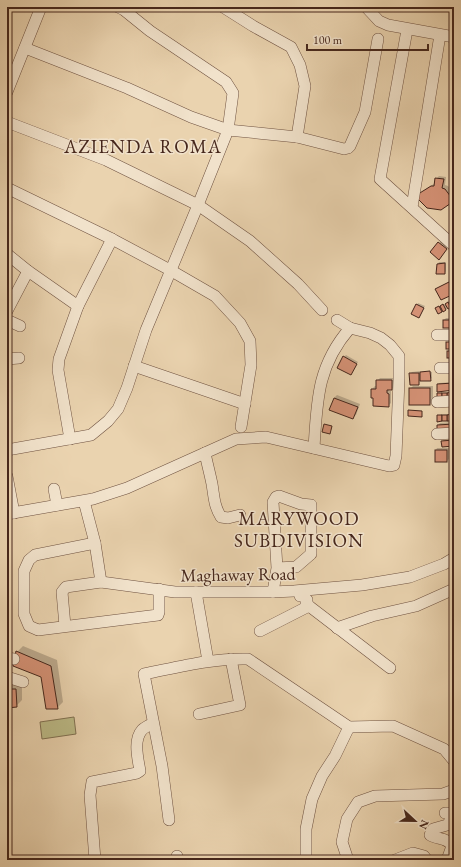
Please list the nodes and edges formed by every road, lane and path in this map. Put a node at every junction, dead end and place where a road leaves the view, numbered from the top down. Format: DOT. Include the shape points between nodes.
graph roads {
  1 [pos="41,7"];
  2 [pos="118,7"];
  3 [pos="223,7"];
  4 [pos="366,7"];
  5 [pos="407,30"];
  6 [pos="440,35"];
  7 [pos="454,37"];
  8 [pos="378,39"];
  9 [pos="25,48"];
  10 [pos="7,92"];
  11 [pos="7,122"];
  12 [pos="228,130"];
  13 [pos="297,137"];
  14 [pos="7,188"];
  15 [pos="198,205"];
  16 [pos="412,207"];
  17 [pos="112,239"];
  18 [pos="454,246"];
  19 [pos="7,254"];
  20 [pos="28,270"];
  21 [pos="170,270"];
  22 [pos="78,306"];
  23 [pos="322,310"];
  24 [pos="7,311"];
  25 [pos="7,320"];
  26 [pos="337,320"];
  27 [pos="20,326"];
  28 [pos="350,328"];
  29 [pos="437,335"];
  30 [pos="454,335"];
  31 [pos="19,358"];
  32 [pos="7,359"];
  33 [pos="134,366"];
  34 [pos="440,368"];
  35 [pos="454,368"];
  36 [pos="454,401"];
  37 [pos="437,402"];
  38 [pos="245,404"];
  39 [pos="241,427"];
  40 [pos="454,433"];
  41 [pos="437,434"];
  42 [pos="70,439"];
  43 [pos="314,448"];
  44 [pos="7,450"];
  45 [pos="205,453"];
  46 [pos="7,476"];
  47 [pos="54,489"];
  48 [pos="84,501"];
  49 [pos="57,506"];
  50 [pos="10,514"];
  51 [pos="240,515"];
  52 [pos="95,544"];
  53 [pos="454,558"];
  54 [pos="277,568"];
  55 [pos="101,582"];
  56 [pos="159,589"];
  57 [pos="454,589"];
  58 [pos="196,592"];
  59 [pos="273,592"];
  60 [pos="302,599"];
  61 [pos="65,626"];
  62 [pos="337,628"];
  63 [pos="260,631"];
  64 [pos="231,659"];
  65 [pos="208,661"];
  66 [pos="390,668"];
  67 [pos="7,677"];
  68 [pos="23,682"];
  69 [pos="199,714"];
  70 [pos="154,723"];
  71 [pos="349,727"];
  72 [pos="454,761"];
  73 [pos="454,790"];
  74 [pos="446,813"];
  75 [pos="169,820"];
  76 [pos="95,860"];
  77 [pos="306,860"];
  78 [pos="348,860"];
  79 [pos="395,860"];
  80 [pos="427,860"];
  81 [pos="446,860"];
  1 -- 9 [label="street"];
  2 -- 12 [label="street" via="226,82 233,94"];
  3 -- 13 [label="street" via="291,46 300,65 304,86"];
  4 -- 5 [label="street" via="379,21 388,26"];
  5 -- 6 [label="street"];
  5 -- 16 [label="street" via="380,179"];
  6 -- 7 [label="street"];
  6 -- 16 [label="street"];
  8 -- 13 [label="street" via="366,112 348,148 336,148"];
  9 -- 10 [label="street"];
  9 -- 12 [label="street" via="127,88 191,118"];
  11 -- 15 [label="street" via="106,160"];
  12 -- 13 [label="street"];
  12 -- 15 [label="street"];
  14 -- 17 [label="street"];
  15 -- 21 [label="street"];
  15 -- 23 [label="street" via="250,241 298,284"];
  16 -- 18 [label="street"];
  17 -- 21 [label="street"];
  17 -- 22 [label="street"];
  19 -- 20 [label="street"];
  20 -- 22 [label="street"];
  20 -- 24 [label="street"];
  21 -- 33 [label="street"];
  21 -- 38 [label="street" via="215,296 240,323 250,341 252,365"];
  22 -- 42 [label="street" via="59,359 58,370"];
  25 -- 27 [label="street"];
  26 -- 28 [label="street"];
  28 -- 43 [label="street" via="339,341 323,374"];
  28 -- 43 [label="street" via="381,338 390,344 399,356 395,462 389,466"];
  29 -- 30 [label="street"];
  31 -- 32 [label="street"];
  33 -- 38 [label="street"];
  33 -- 42 [label="street" via="118,409 108,421 91,435"];
  34 -- 35 [label="street"];
  36 -- 37 [label="street"];
  38 -- 39 [label="street"];
  40 -- 41 [label="street"];
  42 -- 44 [label="street"];
  43 -- 45 [label="street" via="266,437 236,440"];
  45 -- 48 [label="street" via="127,488"];
  45 -- 51 [label="street" via="217,511 221,517"];
  46 -- 50 [label="street"];
  47 -- 49 [label="street"];
  48 -- 49 [label="street"];
  48 -- 52 [label="street"];
  49 -- 50 [label="street"];
  52 -- 55 [label="street"];
  52 -- 61 [label="street" via="35,555 29,560 24,571 24,614 29,626 38,630"];
  53 -- 60 [label="street, Maghaway Road" via="410,577"];
  54 -- 54 [label="street" via="273,502 280,496 311,505 311,554 296,567"];
  54 -- 59 [label="street"];
  55 -- 56 [label="street, Maghaway Road"];
  55 -- 61 [label="street, Maghaway Road" via="66,587 62,592"];
  56 -- 58 [label="street, Maghaway Road"];
  56 -- 61 [label="street" via="158,615"];
  57 -- 62 [label="street" via="416,610 372,616"];
  58 -- 59 [label="street, Maghaway Road"];
  58 -- 65 [label="street"];
  59 -- 60 [label="street, Maghaway Road"];
  60 -- 62 [label="street"];
  60 -- 63 [label="street"];
  62 -- 66 [label="street"];
  64 -- 65 [label="street"];
  64 -- 69 [label="street" via="240,705"];
  64 -- 71 [label="street" via="248,659"];
  65 -- 70 [label="street" via="144,674"];
  67 -- 68 [label="street"];
  70 -- 75 [label="street"];
  70 -- 76 [label="street" via="139,736 137,746 140,771 92,782 90,796"];
  71 -- 72 [label="street" via="393,726 444,749"];
  71 -- 77 [label="street" via="312,799 306,829"];
  73 -- 78 [label="street" via="442,794 375,796 358,802 346,819 342,842"];
  74 -- 81 [label="street" via="453,817 447,825 432,829 430,835 449,841 452,846"];
  79 -- 80 [label="street" via="414,853 424,856"];
}
